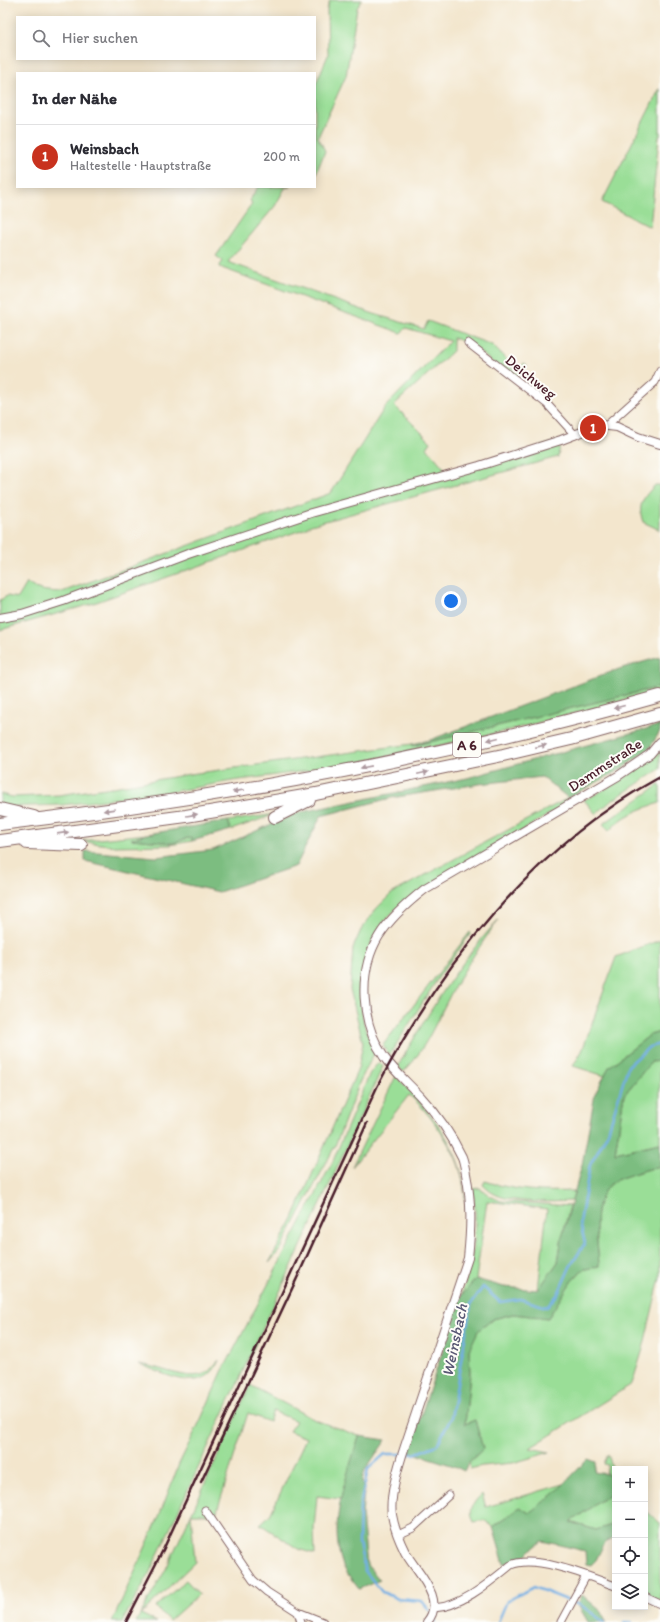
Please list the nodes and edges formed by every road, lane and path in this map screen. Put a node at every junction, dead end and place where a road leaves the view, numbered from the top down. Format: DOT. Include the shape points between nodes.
graph roads {
  1 [pos="468,343"];
  2 [pos="660,371"];
  3 [pos="658,382"];
  4 [pos="607,425"];
  5 [pos="575,435"];
  6 [pos="660,444"];
  7 [pos="0,618"];
  8 [pos="658,697"];
  9 [pos="660,714"];
  10 [pos="660,742"];
  11 [pos="316,794"];
  12 [pos="0,809"];
  13 [pos="275,817"];
  14 [pos="40,819"];
  15 [pos="0,824"];
  16 [pos="5,840"];
  17 [pos="81,845"];
  18 [pos="449,1495"];
  19 [pos="205,1510"];
  20 [pos="398,1535"];
  21 [pos="586,1576"];
  22 [pos="612,1585"];
  23 [pos="648,1598"];
  24 [pos="660,1604"];
  25 [pos="434,1608"];
  26 [pos="298,1612"];
  27 [pos="301,1622"];
  28 [pos="323,1622"];
  29 [pos="427,1622"];
  30 [pos="561,1622"];
  1 -- 5 [label="street, Deichweg" via="547,404"];
  2 -- 3 [label="street"];
  3 -- 4 [label="street"];
  4 -- 5 [label="street" via="600,425"];
  4 -- 6 [label="street"];
  5 -- 7 [label="street" via="479,466 310,513 188,554 63,601"];
  8 -- 14 [label="highway, A 6, one-way" via="476,743 292,781"];
  11 -- 9 [label="highway, A 6, one-way" via="503,755"];
  10 -- 20 [label="street, Dammstraße" via="650,754 618,776 425,889 401,908 379,936 368,964 365,999 370,1029 385,1058 434,1112 452,1140 462,1158 471,1207 468,1258 400,1462 392,1502 392,1515"];
  11 -- 13 [label="highway"];
  16 -- 11 [label="highway, A 6, one-way" via="186,816"];
  12 -- 14 [label="highway"];
  14 -- 15 [label="highway, A 6"];
  16 -- 17 [label="highway"];
  18 -- 20 [label="street" via="413,1528"];
  19 -- 26 [label="street" via="253,1580 266,1592"];
  20 -- 25 [label="street, Dammstraße" via="430,1590"];
  21 -- 22 [label="street"];
  21 -- 25 [label="street" via="572,1570 534,1563 516,1563 474,1593 452,1604"];
  21 -- 30 [label="street"];
  23 -- 24 [label="street"];
  25 -- 29 [label="street"];
  26 -- 27 [label="street"];
  26 -- 28 [label="street"];
}
